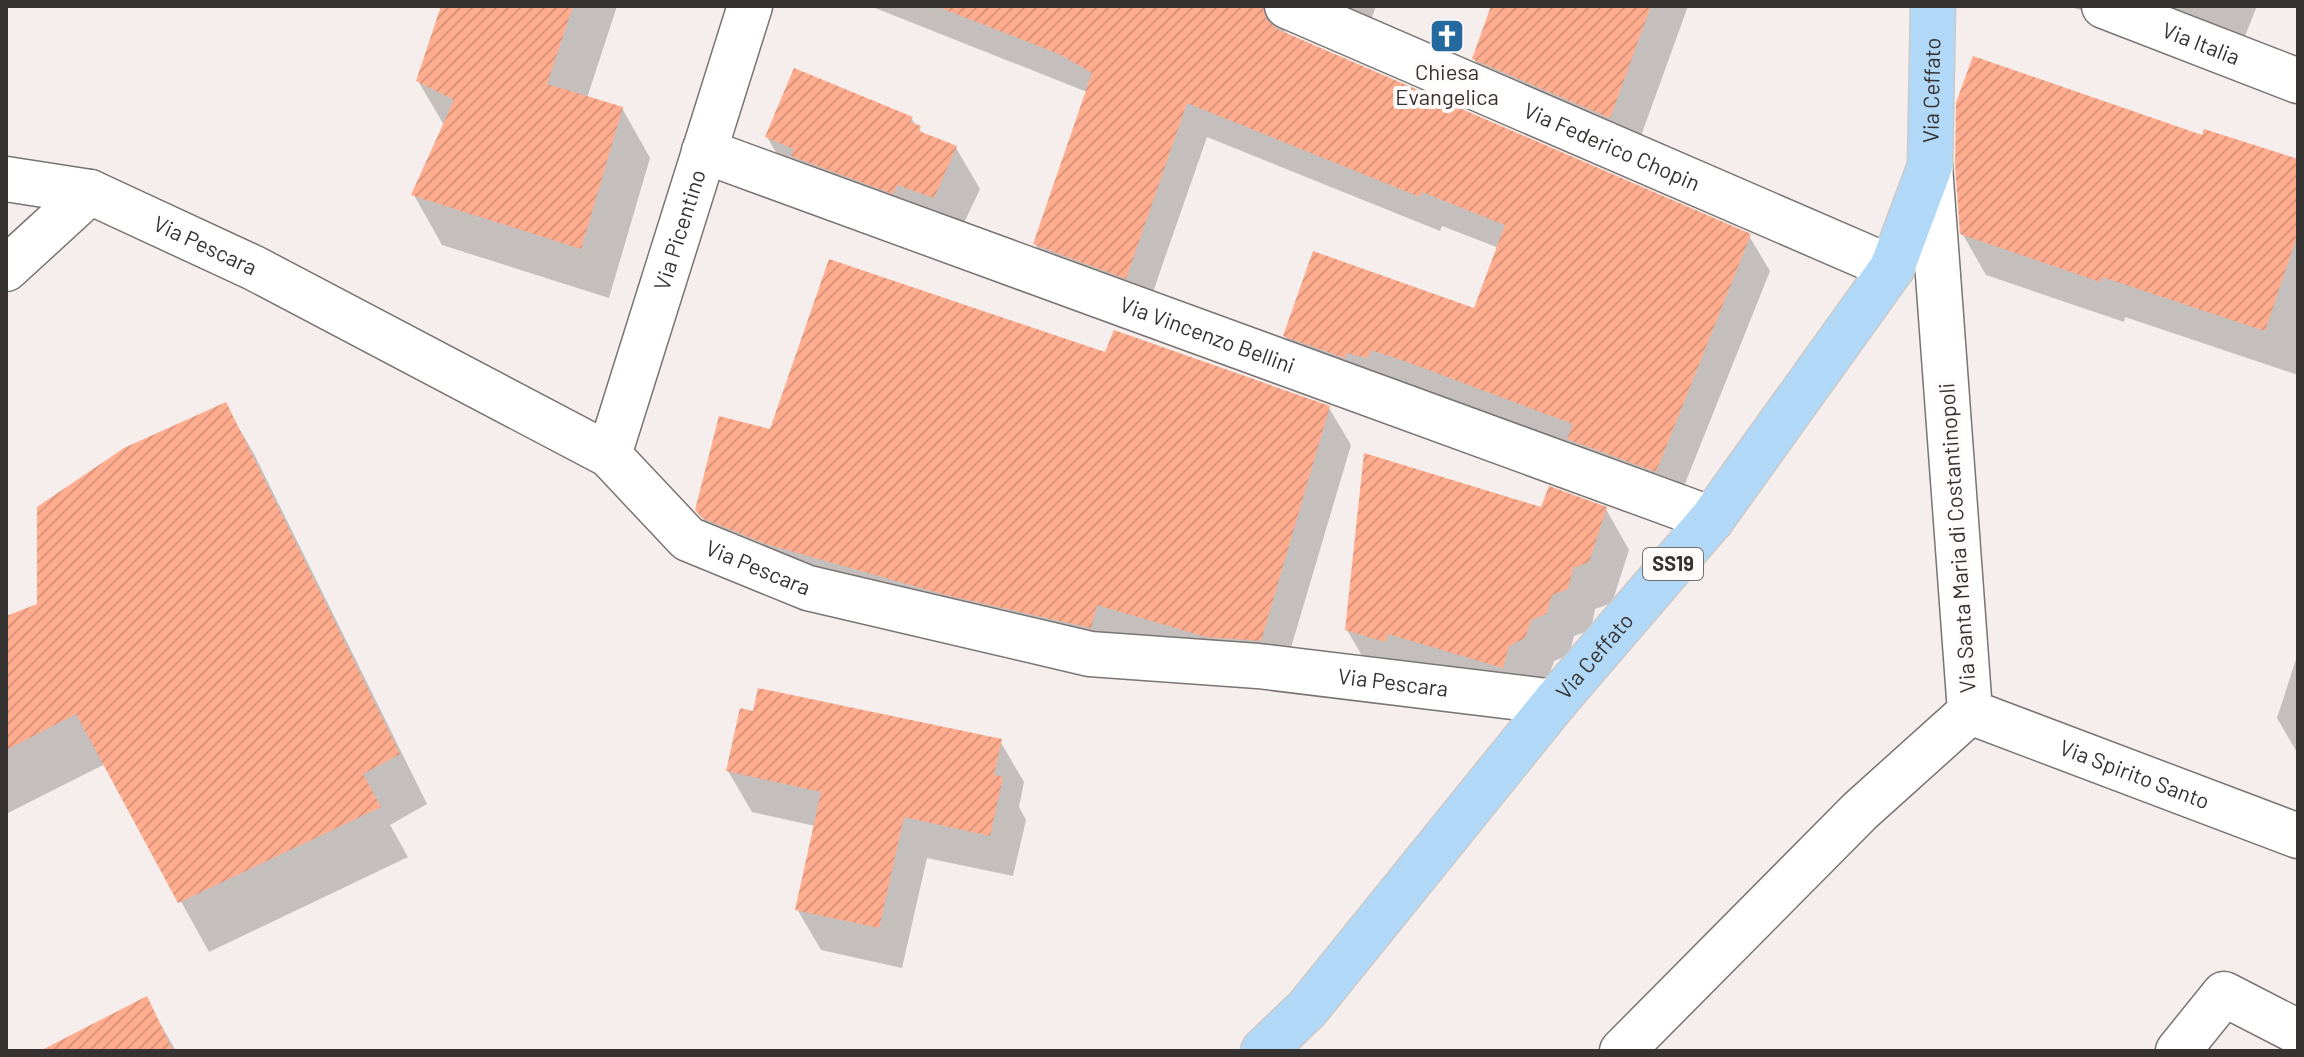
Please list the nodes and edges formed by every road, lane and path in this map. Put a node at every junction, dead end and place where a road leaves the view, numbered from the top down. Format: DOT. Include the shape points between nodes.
graph roads {
  1 [pos="750,6"];
  2 [pos="1287,6"];
  3 [pos="1933,6"];
  4 [pos="2104,6"];
  5 [pos="2298,81"];
  6 [pos="704,151"];
  7 [pos="1930,166"];
  8 [pos="6,179"];
  9 [pos="90,192"];
  10 [pos="1892,268"];
  11 [pos="6,269"];
  12 [pos="609,455"];
  13 [pos="1712,519"];
  14 [pos="1555,702"];
  15 [pos="1970,712"];
  16 [pos="2298,836"];
  17 [pos="2298,1032"];
  18 [pos="1263,1051"];
  19 [pos="1622,1051"];
  20 [pos="2178,1051"];
  1 -- 6 [label="street, Via Picentino"];
  2 -- 10 [label="street, Via Federico Chopin"];
  3 -- 7 [label="main road, Via Ceffato / SS19"];
  4 -- 5 [label="street, Via Italia"];
  6 -- 12 [label="street, Via Picentino"];
  6 -- 13 [label="street, Via Vincenzo Bellini"];
  7 -- 10 [label="main road, Via Ceffato / SS19"];
  7 -- 15 [label="street, Via Santa Maria di Costantinopoli"];
  8 -- 9 [label="street, Via Pescara"];
  9 -- 11 [label="street"];
  9 -- 12 [label="street, Via Pescara" via="254,268"];
  10 -- 13 [label="main road, Via Ceffato / SS19"];
  12 -- 14 [label="street, Via Pescara" via="688,539 808,588 887,609 1090,654 1258,666"];
  13 -- 14 [label="main road, Via Ceffato / SS19"];
  14 -- 18 [label="main road, Via Ceffato / SS19" via="1307,1009"];
  15 -- 16 [label="street, Via Spirito Santo"];
  15 -- 19 [label="street, Via Santa Maria di Costantinopoli" via="1860,811"];
  17 -- 20 [label="street" via="2224,994"];
}
